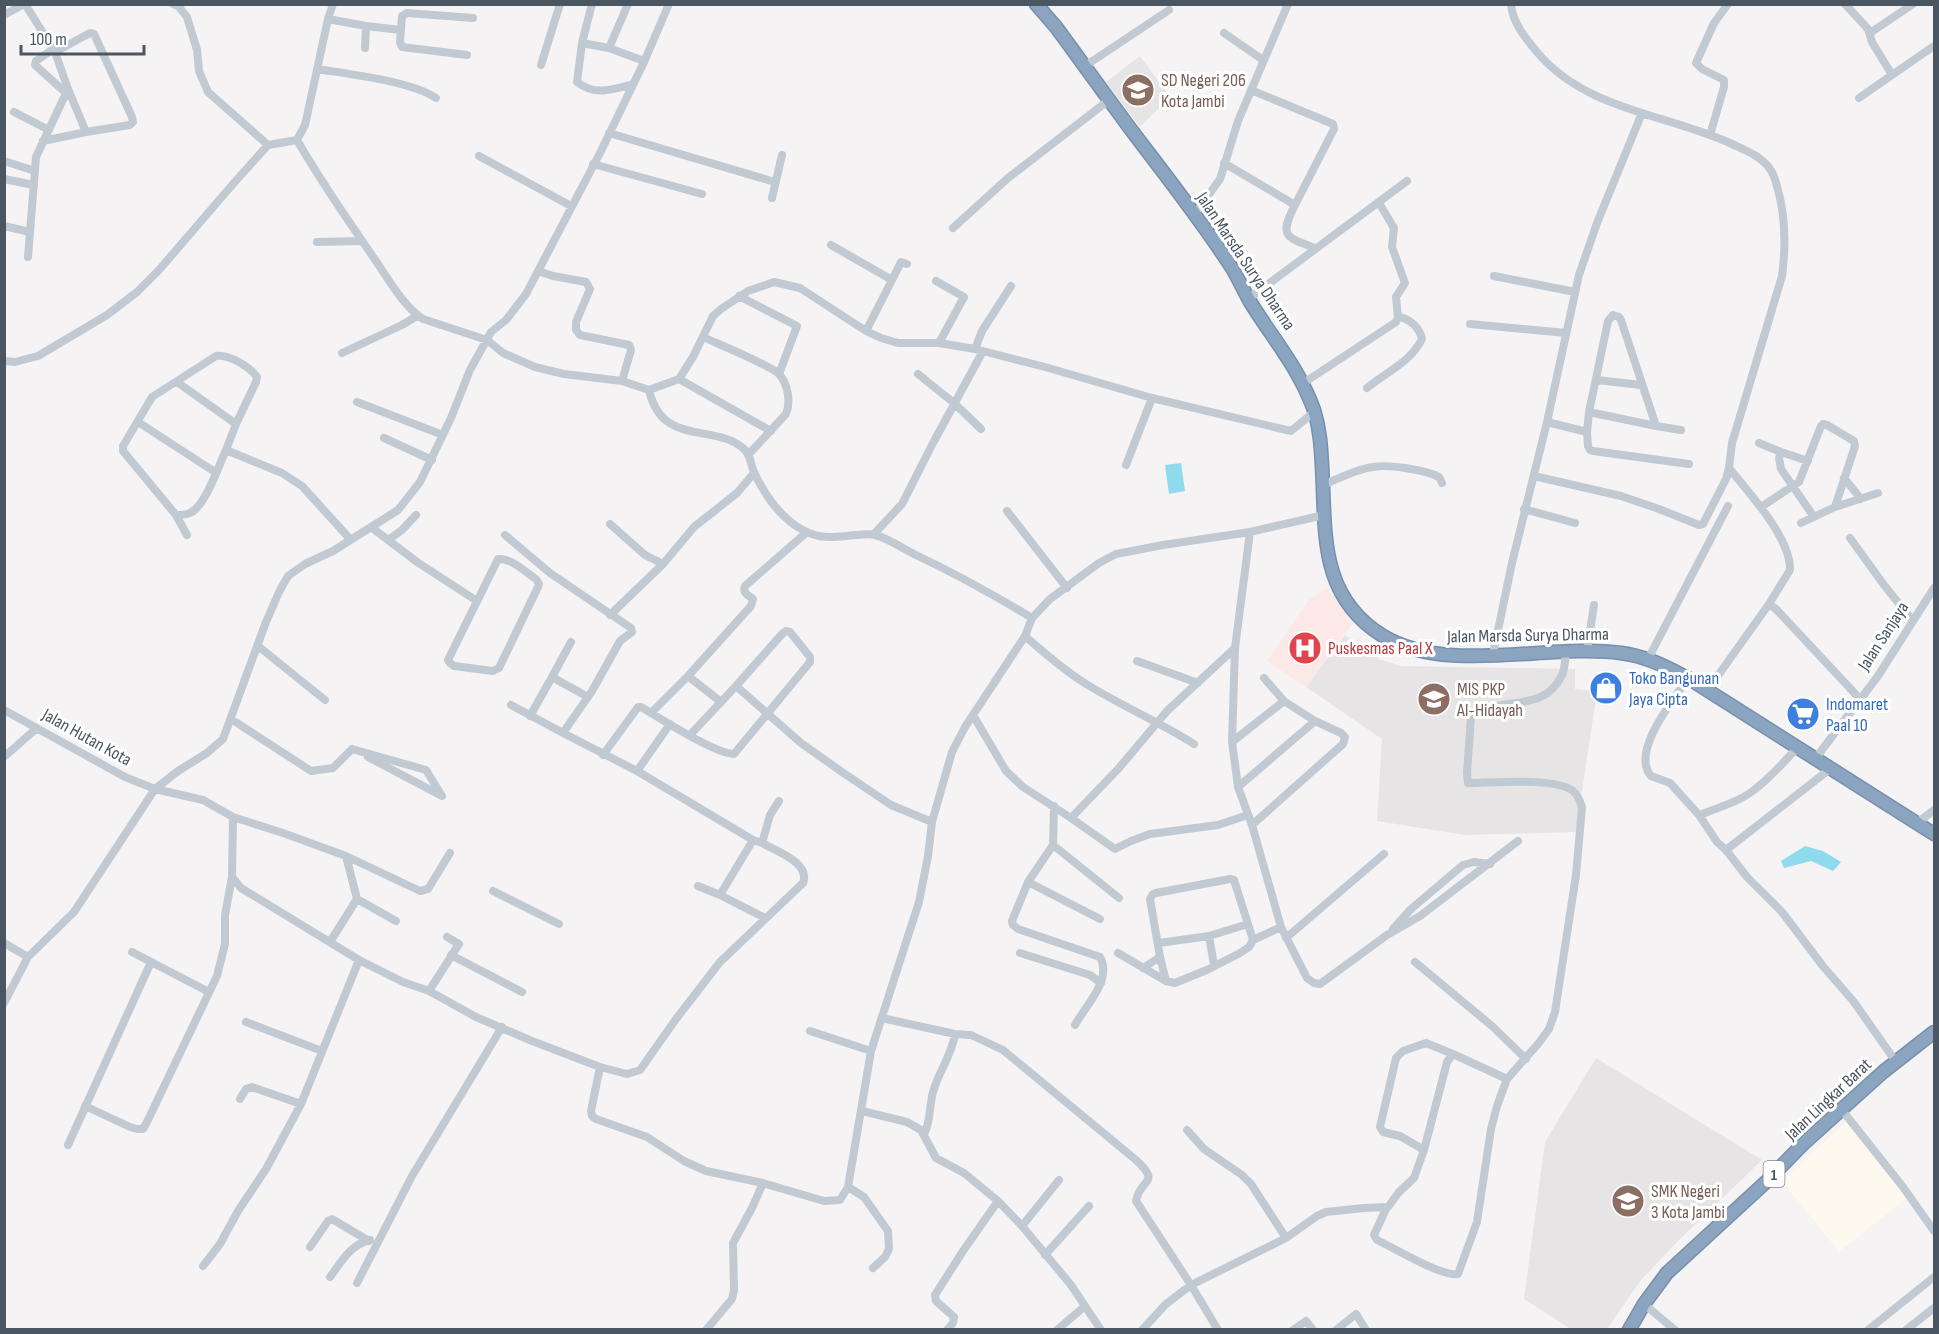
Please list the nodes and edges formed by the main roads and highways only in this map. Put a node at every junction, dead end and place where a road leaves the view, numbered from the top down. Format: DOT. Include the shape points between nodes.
graph roads {
  1 [pos="1036,4"];
  2 [pos="1935,834"];
  3 [pos="1935,1032"];
  4 [pos="1629,1329"];
  1 -- 2 [label="highway, Jalan Marsda Surya Dharma" via="1195,214 1289,358 1314,412 1320,435 1330,566 1338,589 1364,622 1402,645 1441,654 1587,651 1618,652 1648,659 1688,678"];
  3 -- 4 [label="highway, Jalan Lingkar Barat / 1" via="1802,1145 1667,1274"];
}
